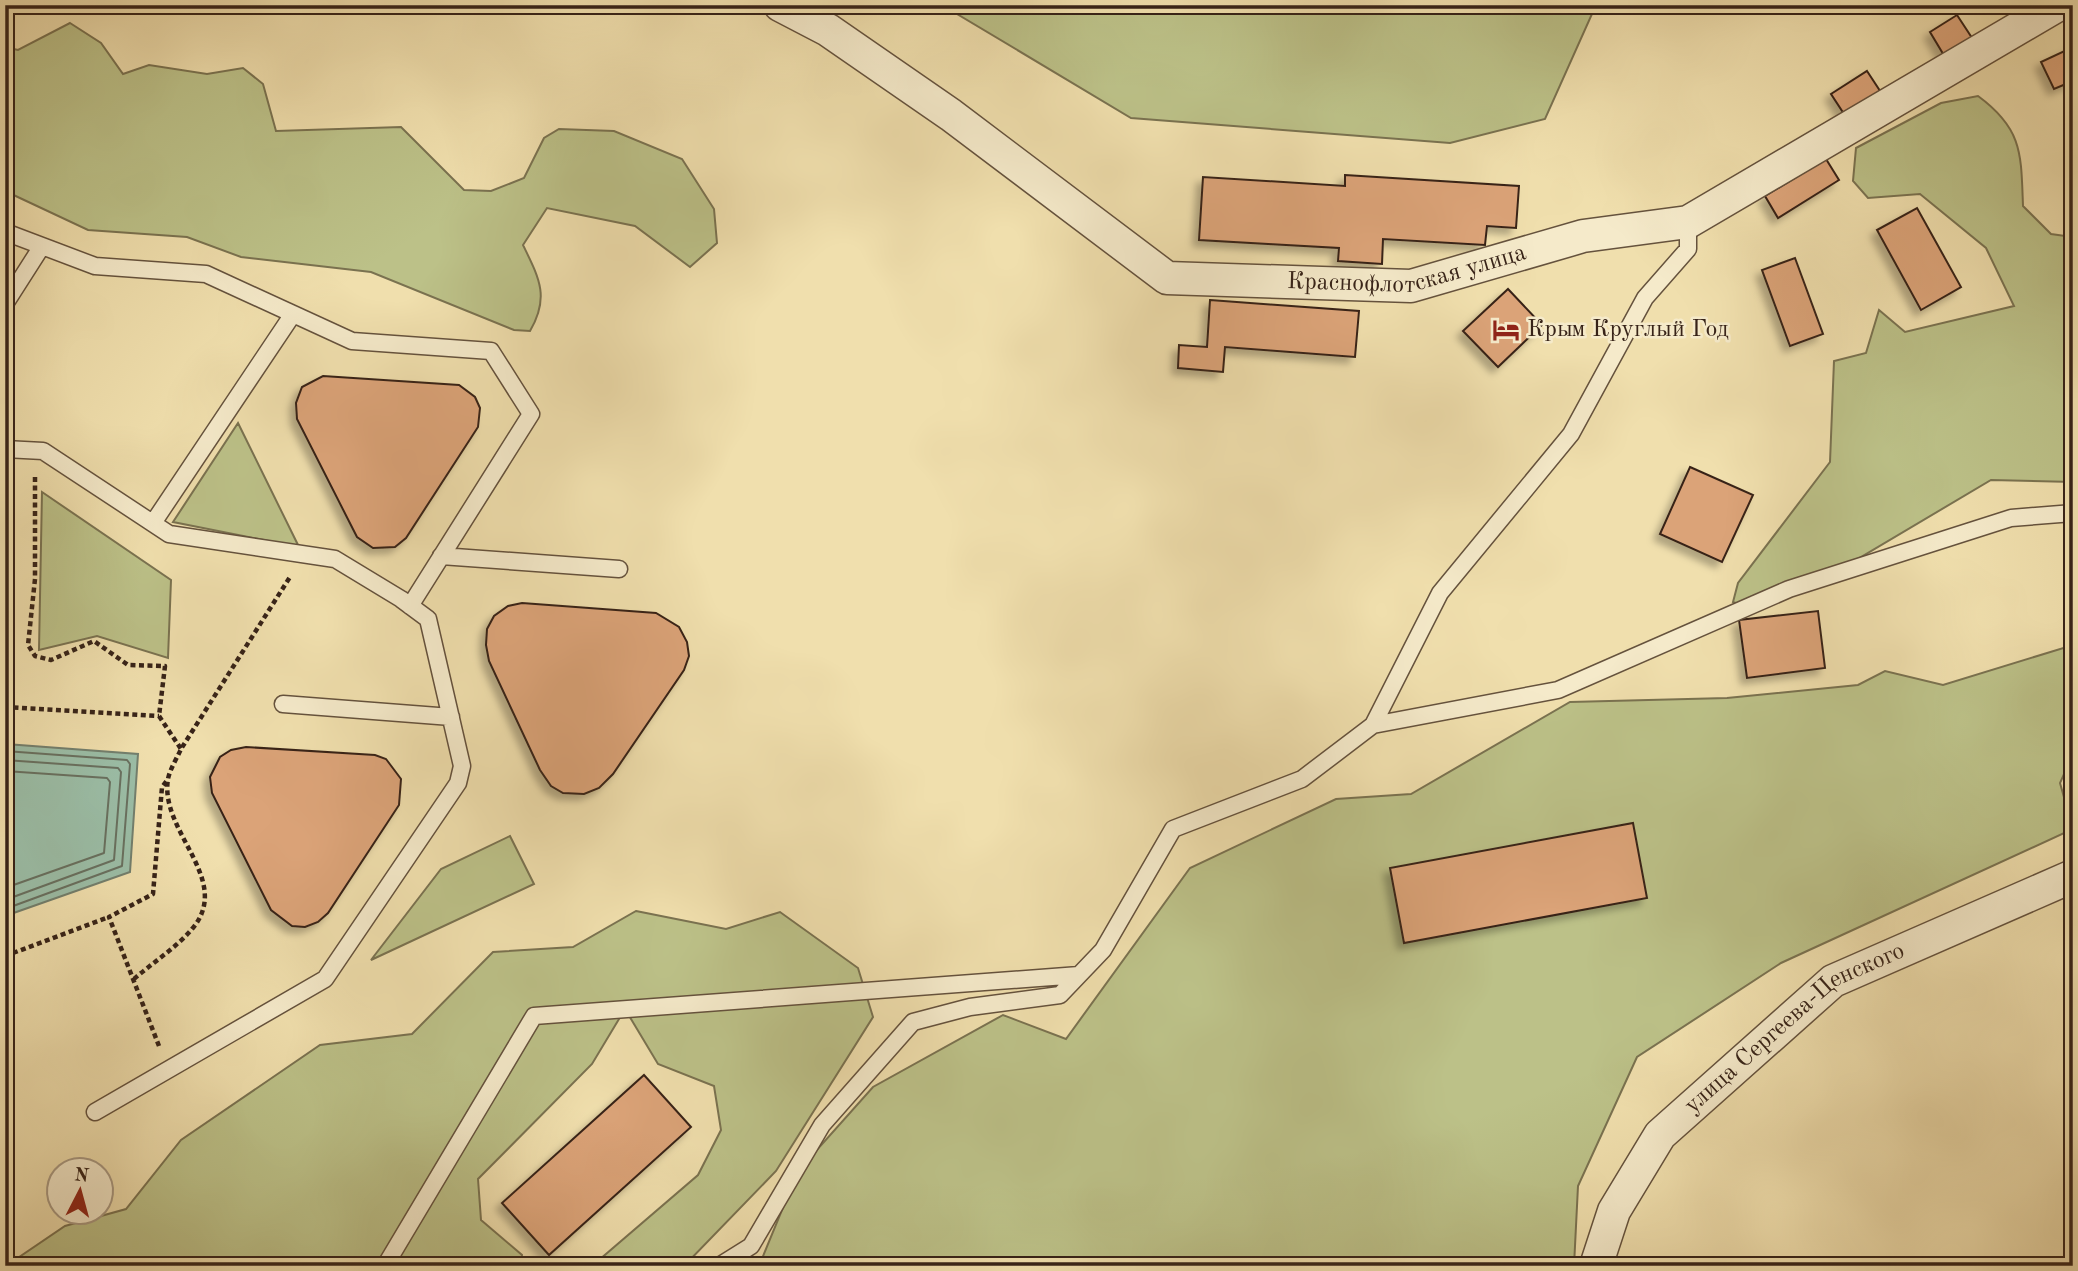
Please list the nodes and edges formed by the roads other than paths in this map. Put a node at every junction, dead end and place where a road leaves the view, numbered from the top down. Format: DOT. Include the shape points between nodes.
graph roads {
  1 [pos="780,5"];
  2 [pos="2058,5"];
  3 [pos="1688,222"];
  4 [pos="5,232"];
  5 [pos="42,246"];
  6 [pos="5,304"];
  7 [pos="293,314"];
  8 [pos="5,449"];
  9 [pos="2073,513"];
  10 [pos="153,523"];
  11 [pos="441,556"];
  12 [pos="619,569"];
  13 [pos="410,606"];
  14 [pos="284,704"];
  15 [pos="451,717"];
  16 [pos="1373,725"];
  17 [pos="2073,876"];
  18 [pos="1079,975"];
  19 [pos="95,1112"];
  20 [pos="385,1266"];
  21 [pos="719,1266"];
  22 [pos="1596,1266"];
  1 -- 3 [label="street, Краснофлотская улица" via="828,30 951,115 1167,278 1411,286 1583,236"];
  2 -- 3 [label="street, Краснофлотская улица"];
  3 -- 16 [label="lane" via="1688,249 1645,298 1572,434 1440,593"];
  4 -- 5 [label="lane"];
  5 -- 6 [label="lane"];
  5 -- 7 [label="lane" via="95,266 206,274"];
  7 -- 10 [label="lane"];
  7 -- 11 [label="lane" via="352,341 491,351 531,414"];
  8 -- 10 [label="lane" via="43,451"];
  9 -- 16 [label="lane" via="2011,518 1789,589 1558,690"];
  10 -- 13 [label="lane" via="169,534 335,559"];
  11 -- 12 [label="lane"];
  11 -- 13 [label="lane"];
  13 -- 15 [label="lane" via="428,619"];
  14 -- 15 [label="lane"];
  15 -- 19 [label="lane" via="462,766 458,783 325,979"];
  16 -- 18 [label="lane" via="1302,779 1173,829 1104,950"];
  17 -- 22 [label="street, улица Сергеева-Ценского" via="1833,981 1660,1135 1614,1211"];
  18 -- 20 [label="lane" via="534,1016"];
  18 -- 21 [label="lane" via="1060,995 970,1007 913,1022 822,1125 751,1246"];
}
